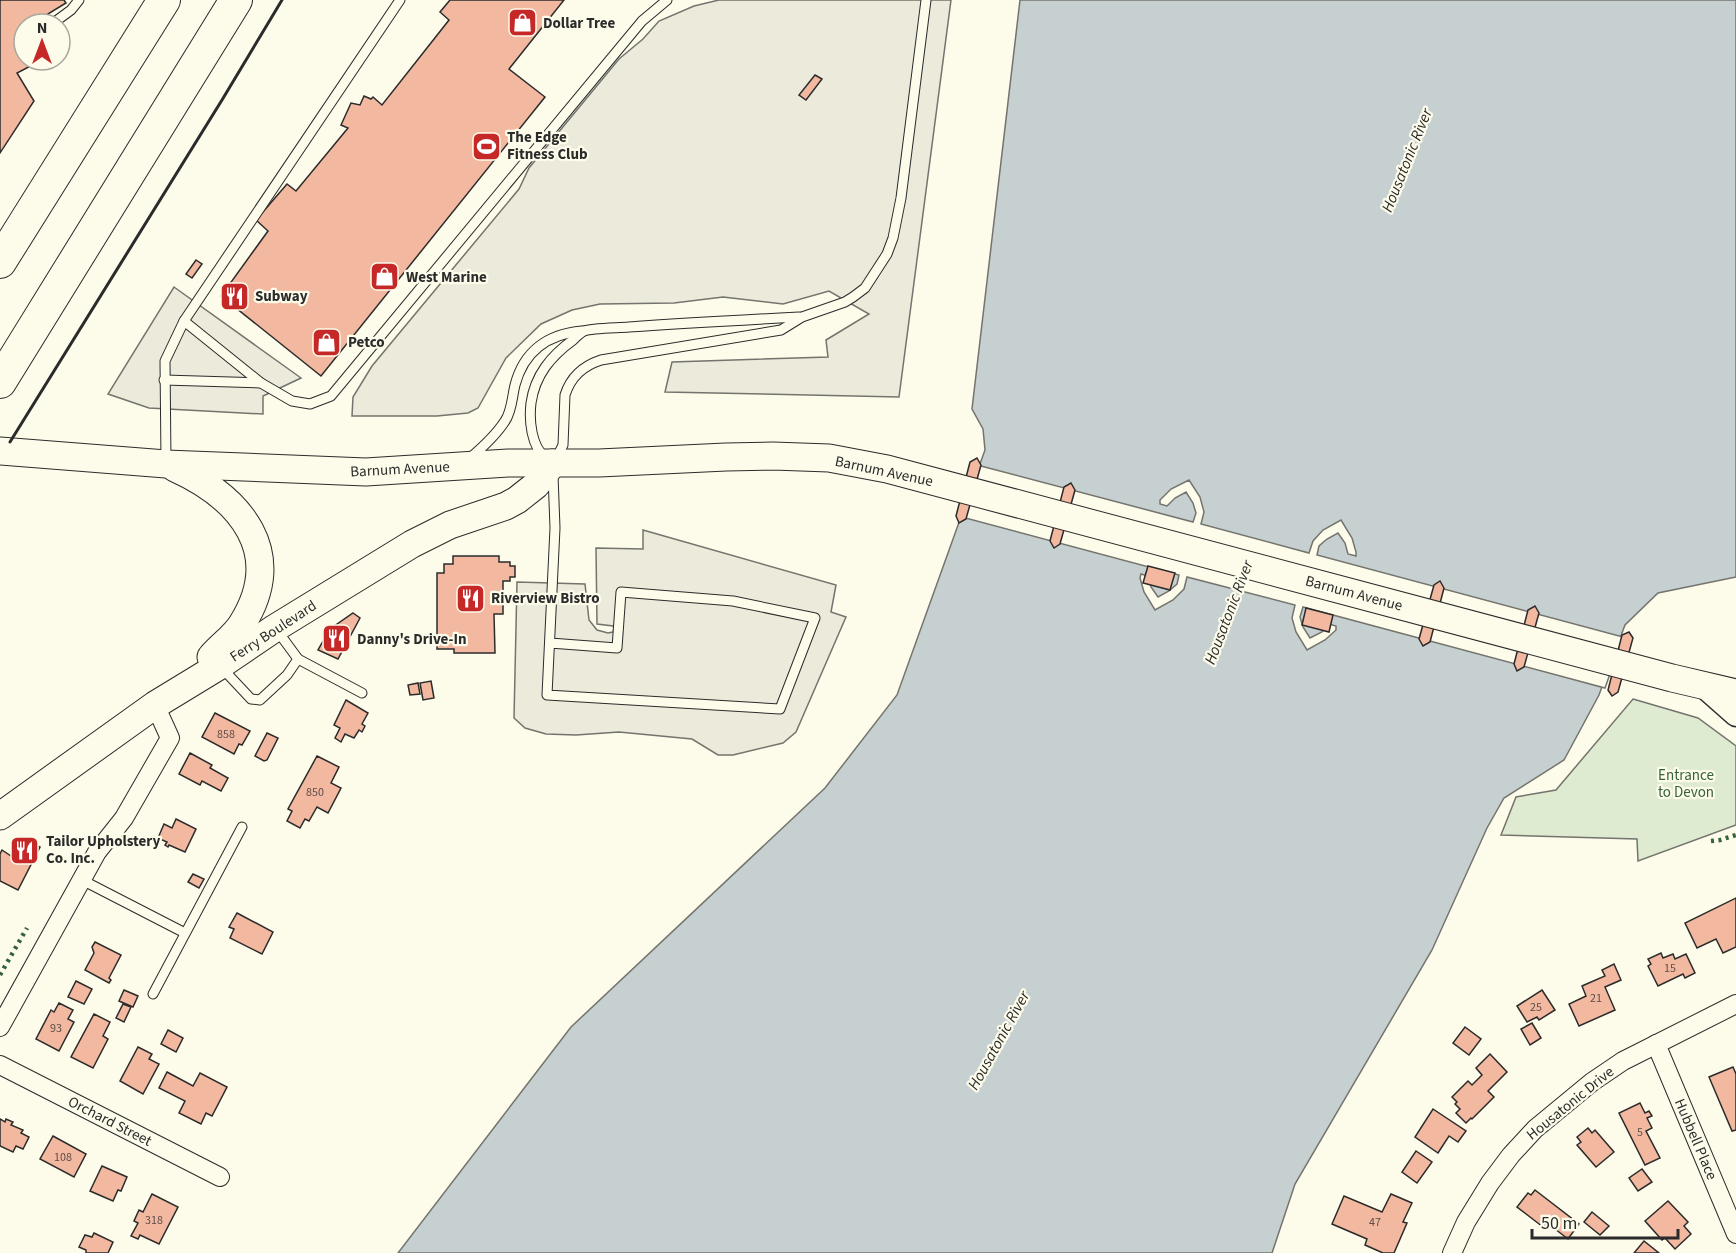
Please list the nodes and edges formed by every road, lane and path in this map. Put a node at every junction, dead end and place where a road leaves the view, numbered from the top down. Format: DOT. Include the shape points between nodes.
graph roads {
  1 [pos="79,0"];
  2 [pos="164,0"];
  3 [pos="236,0"];
  4 [pos="400,0"];
  5 [pos="667,0"];
  6 [pos="926,0"];
  7 [pos="68,12"];
  8 [pos="0,262"];
  9 [pos="802,317"];
  10 [pos="184,321"];
  11 [pos="584,331"];
  12 [pos="164,380"];
  13 [pos="0,382"];
  14 [pos="261,382"];
  15 [pos="0,451"];
  16 [pos="553,463"];
  17 [pos="166,464"];
  18 [pos="462,466"];
  19 [pos="275,628"];
  20 [pos="550,643"];
  21 [pos="297,659"];
  22 [pos="219,666"];
  23 [pos="189,684"];
  24 [pos="1702,686"];
  25 [pos="362,693"];
  26 [pos="1736,693"];
  27 [pos="155,705"];
  28 [pos="1736,715"];
  29 [pos="0,816"];
  30 [pos="242,827"];
  31 [pos="82,879"];
  32 [pos="185,933"];
  33 [pos="153,994"];
  34 [pos="1736,1004"];
  35 [pos="0,1027"];
  36 [pos="1656,1044"];
  37 [pos="0,1065"];
  38 [pos="220,1177"];
  39 [pos="1736,1234"];
  40 [pos="1452,1253"];
  1 -- 7 [label="lane"];
  2 -- 8 [label="highway"];
  3 -- 13 [label="highway"];
  4 -- 10 [label="lane"];
  5 -- 14 [label="lane" via="642,21 331,396 310,404 292,401"];
  6 -- 9 [label="lane" via="893,238 865,288 845,302"];
  9 -- 11 [label="lane"];
  9 -- 16 [label="lane" via="781,330 601,360 585,366 567,387 563,445"];
  10 -- 12 [label="lane" via="165,361"];
  10 -- 14 [label="lane"];
  11 -- 16 [label="lane" via="559,349 534,388 530,412 534,439 540,454"];
  11 -- 18 [label="lane" via="561,334 533,352 518,376 506,420"];
  12 -- 14 [label="lane"];
  12 -- 17 [label="lane"];
  15 -- 17 [label="main road, Barnum Avenue"];
  16 -- 18 [label="main road, Barnum Avenue"];
  16 -- 19 [label="main road, Ferry Boulevard" via="536,485 517,500 412,544"];
  16 -- 20 [label="lane" via="555,528"];
  16 -- 24 [label="main road, Barnum Avenue" via="726,457 803,457 858,463"];
  17 -- 18 [label="main road, Barnum Avenue" via="366,472"];
  17 -- 23 [label="main road" via="207,484 230,504 250,529 259,559 257,591 249,613"];
  19 -- 21 [label="lane"];
  19 -- 22 [label="main road, Ferry Boulevard"];
  20 -- 20 [label="lane" via="547,695 780,709 814,618 733,600 621,592 618,648"];
  21 -- 22 [label="lane" via="287,675 260,700 251,699"];
  21 -- 25 [label="lane"];
  22 -- 23 [label="main road, Ferry Boulevard"];
  23 -- 27 [label="main road, Ferry Boulevard"];
  24 -- 26 [label="main road, Barnum Avenue"];
  24 -- 28 [label="street"];
  27 -- 29 [label="main road, Ferry Boulevard"];
  27 -- 31 [label="street" via="170,738 124,818"];
  30 -- 32 [label="lane"];
  31 -- 32 [label="lane"];
  31 -- 35 [label="street"];
  32 -- 33 [label="lane"];
  34 -- 36 [label="street, Housatonic Drive"];
  36 -- 39 [label="street, Hubbell Place"];
  36 -- 40 [label="street, Housatonic Drive" via="1592,1082 1534,1130 1490,1183"];
  37 -- 38 [label="street, Orchard Street"];
}
